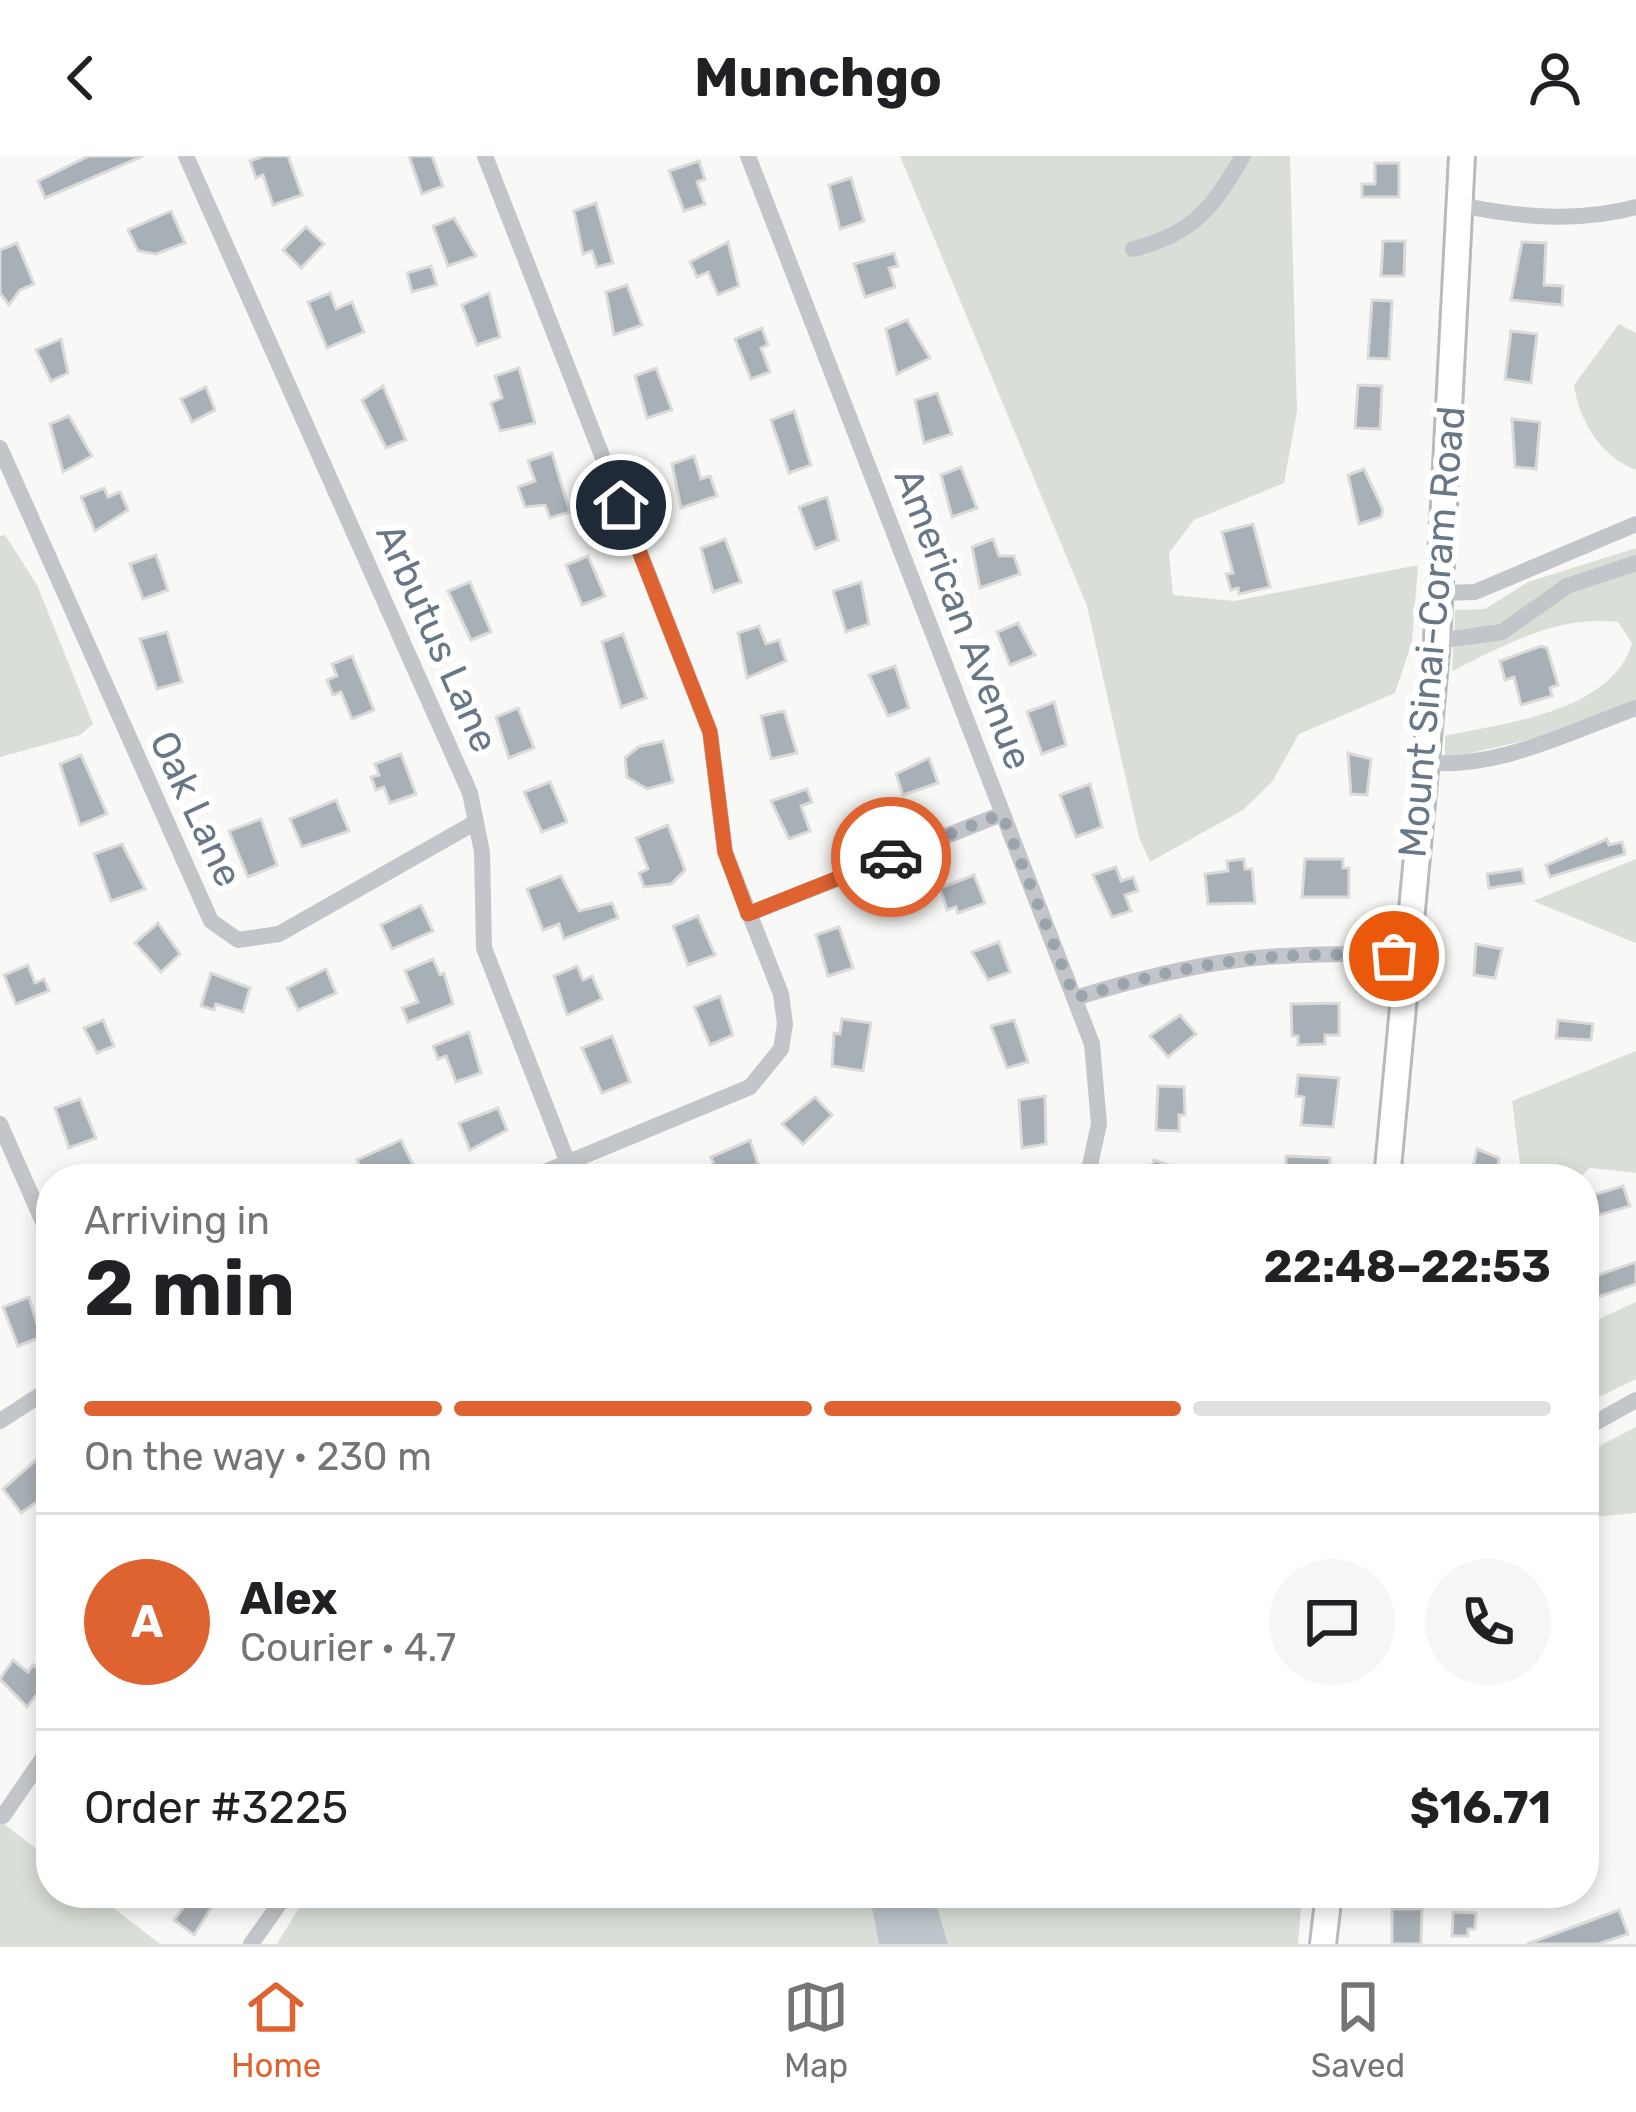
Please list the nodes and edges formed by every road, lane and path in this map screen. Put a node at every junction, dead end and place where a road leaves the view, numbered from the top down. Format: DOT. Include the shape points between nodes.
graph roads {
  1 [pos="186,156"];
  2 [pos="484,156"];
  3 [pos="748,156"];
  4 [pos="1243,156"];
  5 [pos="1462,156"];
  6 [pos="1460,205"];
  7 [pos="1636,207"];
  8 [pos="1133,249"];
  9 [pos="0,448"];
  10 [pos="1636,524"];
  11 [pos="1636,563"];
  12 [pos="1440,593"];
  13 [pos="1436,641"];
  14 [pos="1636,708"];
  15 [pos="1423,762"];
  16 [pos="1002,814"];
  17 [pos="476,822"];
  18 [pos="748,914"];
  19 [pos="1404,956"];
  20 [pos="1075,998"];
  21 [pos="0,1124"];
  22 [pos="568,1163"];
  23 [pos="1090,1164"];
  24 [pos="1388,1164"];
  25 [pos="36,1206"];
  26 [pos="36,1398"];
  27 [pos="1636,1400"];
  28 [pos="0,1421"];
  29 [pos="1599,1421"];
  30 [pos="36,1769"];
  31 [pos="3,1816"];
  32 [pos="276,1908"];
  33 [pos="1327,1908"];
  34 [pos="251,1944"];
  35 [pos="1323,1944"];
  1 -- 17 [label="street, Arbutus Lane" via="470,793"];
  2 -- 18 [label="street" via="710,732 725,852"];
  3 -- 16 [label="street, American Avenue"];
  4 -- 8 [label="street" via="1211,210 1164,242"];
  5 -- 6 [label="main road, Mount Sinai-Coram Road"];
  6 -- 7 [label="street" via="1533,216 1604,216"];
  6 -- 12 [label="main road, Mount Sinai-Coram Road"];
  9 -- 17 [label="street, Oak Lane" via="211,921 238,940 279,934"];
  10 -- 12 [label="street" via="1475,592"];
  11 -- 13 [label="street" via="1567,586 1498,634"];
  12 -- 13 [label="main road, Mount Sinai-Coram Road"];
  13 -- 15 [label="main road, Mount Sinai-Coram Road"];
  14 -- 15 [label="street" via="1503,756 1452,766"];
  15 -- 19 [label="main road, Mount Sinai-Coram Road"];
  16 -- 18 [label="street"];
  16 -- 20 [label="street, American Avenue"];
  17 -- 22 [label="street, Arbutus Lane" via="484,948"];
  18 -- 22 [label="street" via="781,994 782,1049 750,1087"];
  19 -- 20 [label="street" via="1263,953 1161,971"];
  19 -- 24 [label="main road, Mount Sinai-Coram Road"];
  20 -- 23 [label="street, American Avenue" via="1098,1066"];
  21 -- 25 [label="street"];
  26 -- 28 [label="street"];
  27 -- 29 [label="street"];
  30 -- 31 [label="street"];
  32 -- 34 [label="street"];
  33 -- 35 [label="main road"];
}
